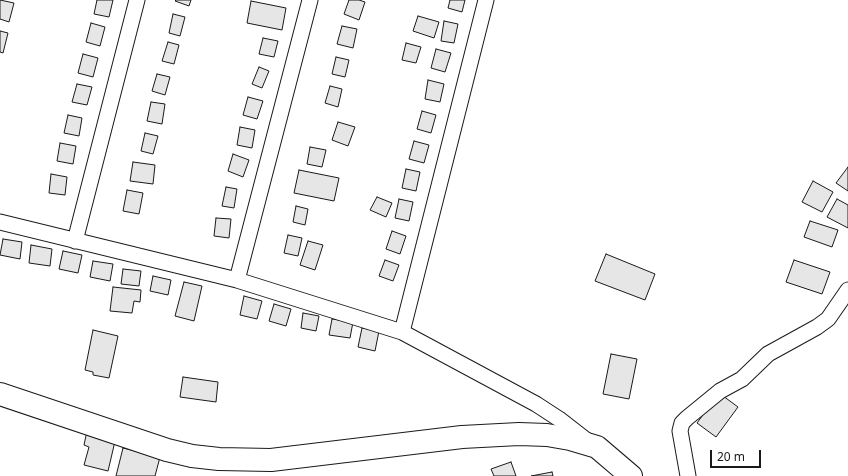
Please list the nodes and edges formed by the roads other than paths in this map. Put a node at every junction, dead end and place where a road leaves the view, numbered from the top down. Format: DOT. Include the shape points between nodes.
graph roads {
  1 [pos="137,0"];
  2 [pos="310,0"];
  3 [pos="486,0"];
  4 [pos="0,222"];
  5 [pos="75,241"];
  6 [pos="237,280"];
  7 [pos="848,290"];
  8 [pos="402,332"];
  9 [pos="0,394"];
  10 [pos="597,447"];
  11 [pos="631,476"];
  12 [pos="688,476"];
  1 -- 5 [label="street"];
  2 -- 6 [label="street"];
  3 -- 8 [label="street"];
  4 -- 5 [label="street"];
  5 -- 6 [label="street"];
  6 -- 8 [label="street"];
  7 -- 12 [label="street" via="828,318 817,327 768,354 742,379 720,391 687,418 680,432"];
  8 -- 10 [label="street" via="536,404"];
  9 -- 10 [label="street" via="167,450 219,459 271,460 462,437 519,434 547,435"];
  10 -- 11 [label="street"];
}
